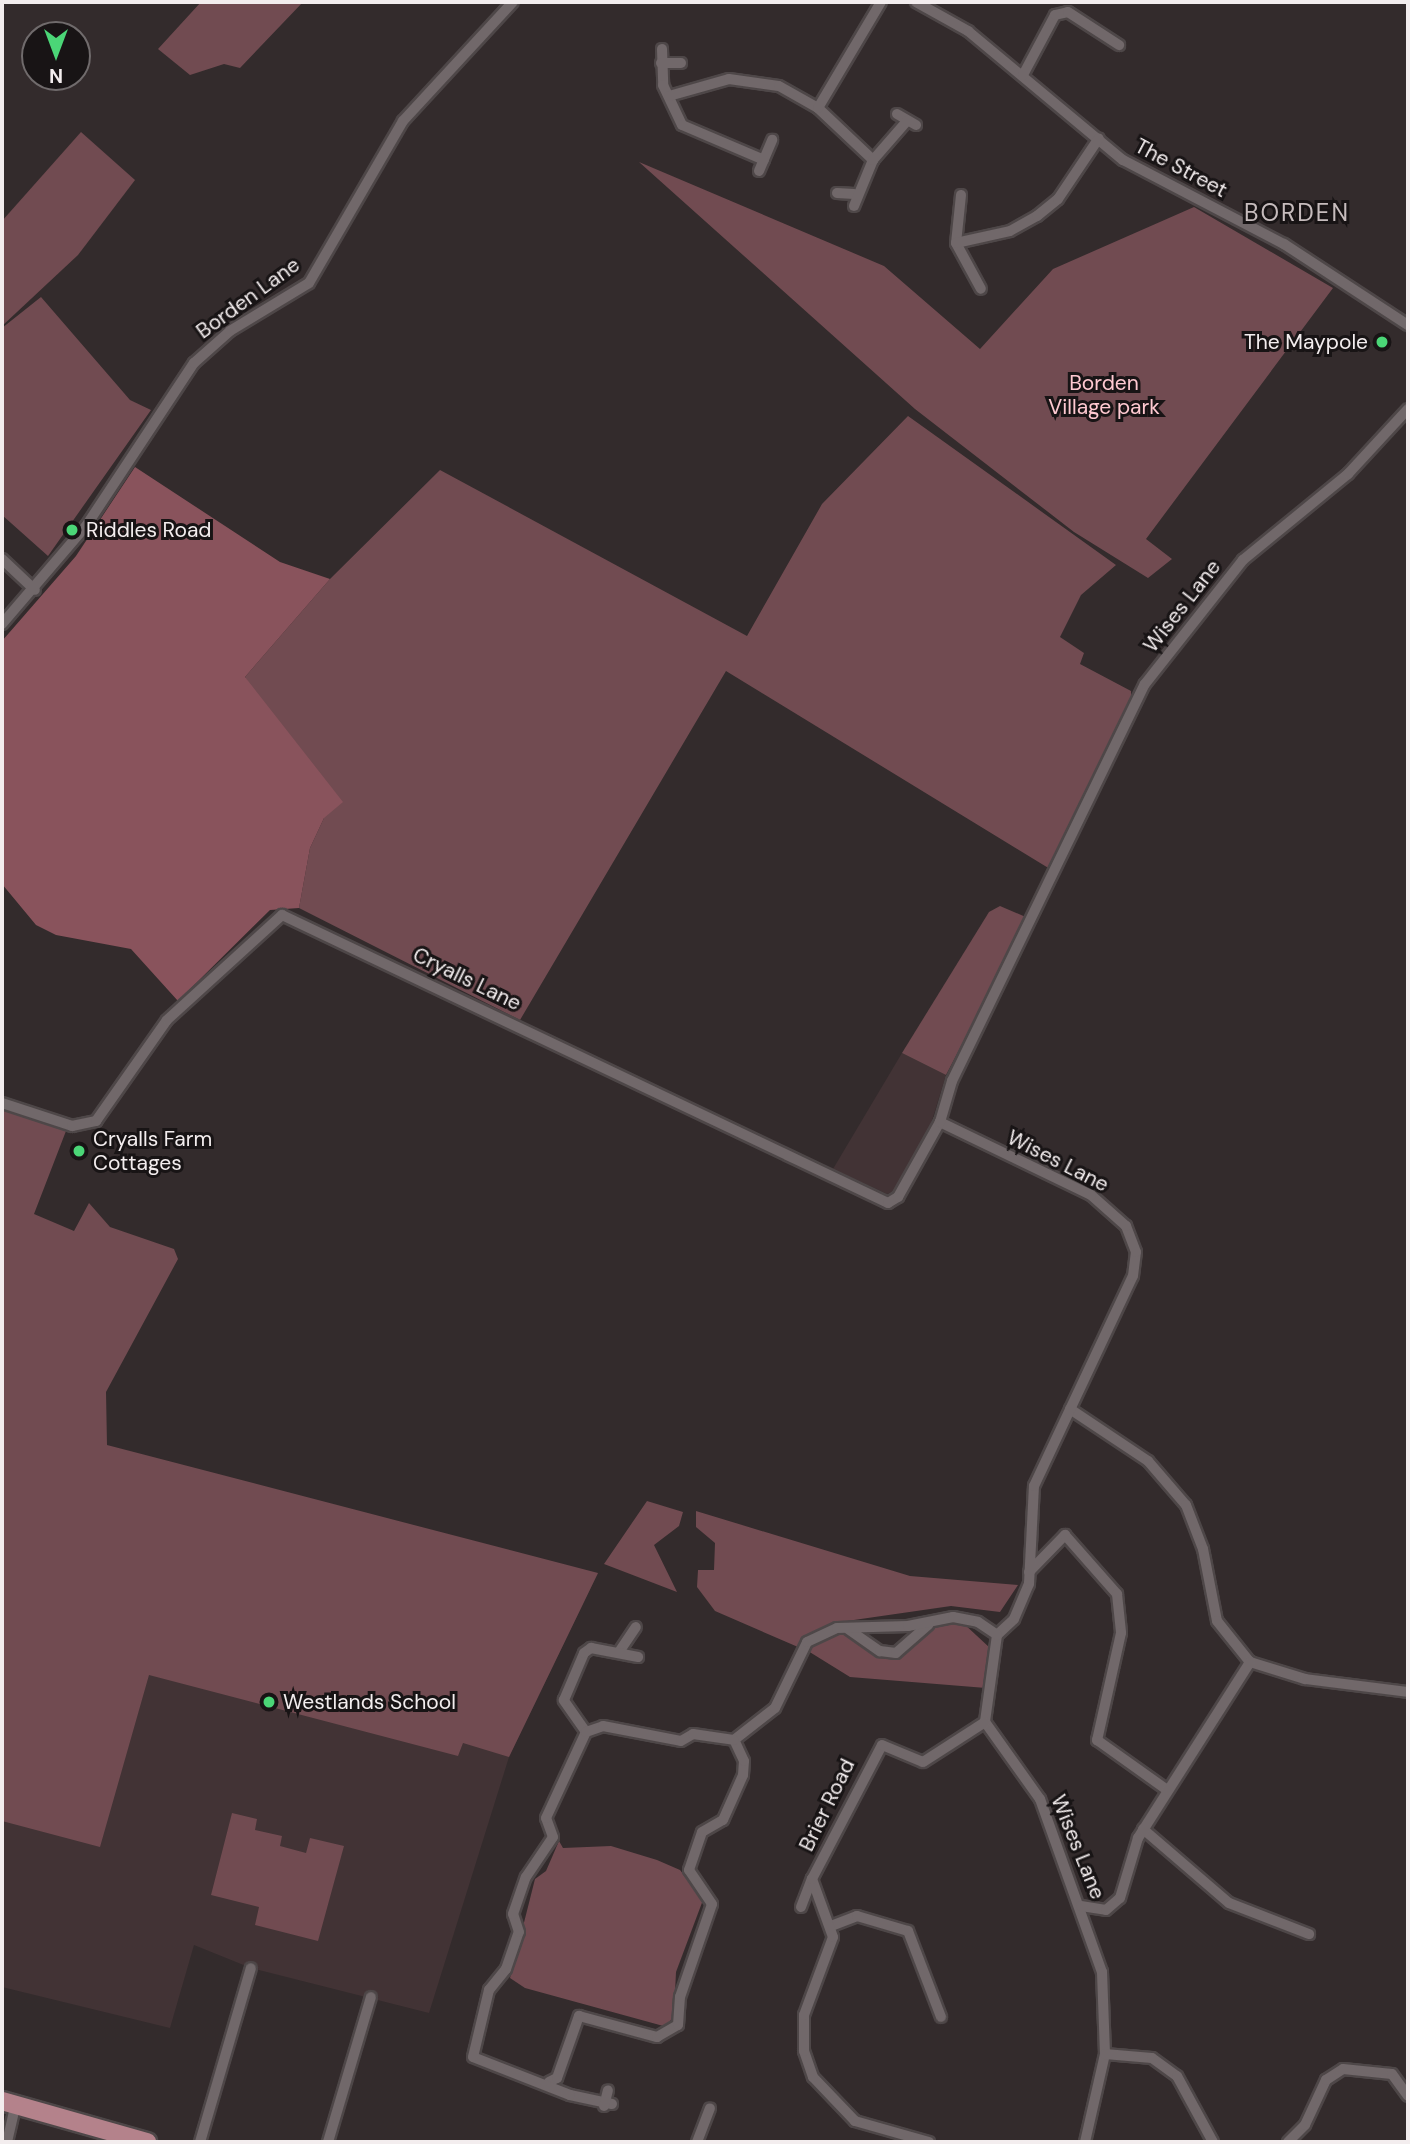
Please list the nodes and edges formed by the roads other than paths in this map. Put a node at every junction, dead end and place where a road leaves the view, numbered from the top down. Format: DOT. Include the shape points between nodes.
graph roads {
  1 [pos="513,2"];
  2 [pos="881,2"];
  3 [pos="916,2"];
  4 [pos="1119,45"];
  5 [pos="662,49"];
  6 [pos="681,62"];
  7 [pos="661,63"];
  8 [pos="1023,75"];
  9 [pos="669,96"];
  10 [pos="818,108"];
  11 [pos="897,114"];
  12 [pos="1099,138"];
  13 [pos="772,140"];
  14 [pos="764,159"];
  15 [pos="873,160"];
  16 [pos="759,171"];
  17 [pos="837,193"];
  18 [pos="854,194"];
  19 [pos="961,195"];
  20 [pos="854,206"];
  21 [pos="956,243"];
  22 [pos="981,289"];
  23 [pos="1408,325"];
  24 [pos="1408,409"];
  25 [pos="2,559"];
  26 [pos="35,590"];
  27 [pos="2,624"];
  28 [pos="2,1103"];
  29 [pos="940,1122"];
  30 [pos="1070,1409"];
  31 [pos="1029,1572"];
  32 [pos="932,1622"];
  33 [pos="636,1627"];
  34 [pos="846,1627"];
  35 [pos="997,1635"];
  36 [pos="619,1652"];
  37 [pos="638,1657"];
  38 [pos="1250,1662"];
  39 [pos="1408,1692"];
  40 [pos="985,1722"];
  41 [pos="586,1732"];
  42 [pos="734,1740"];
  43 [pos="1167,1790"];
  44 [pos="1143,1829"];
  45 [pos="812,1879"];
  46 [pos="1081,1906"];
  47 [pos="801,1907"];
  48 [pos="831,1926"];
  49 [pos="1309,1934"];
  50 [pos="251,1968"];
  51 [pos="371,1997"];
  52 [pos="941,2017"];
  53 [pos="1105,2054"];
  54 [pos="549,2082"];
  55 [pos="608,2090"];
  56 [pos="1408,2096"];
  57 [pos="9,2103"];
  58 [pos="710,2108"];
  59 [pos="7,2142"];
  60 [pos="147,2142"];
  61 [pos="200,2142"];
  62 [pos="328,2142"];
  63 [pos="697,2142"];
  64 [pos="929,2142"];
  65 [pos="1085,2142"];
  66 [pos="1213,2142"];
  67 [pos="1288,2142"];
  1 -- 26 [label="street, Borden Lane" via="403,121 309,283 230,331 194,363 86,526"];
  2 -- 10 [label="street"];
  3 -- 8 [label="street, The Street" via="968,31"];
  4 -- 8 [label="street" via="1068,12 1055,15"];
  5 -- 7 [label="street"];
  6 -- 7 [label="street"];
  7 -- 9 [label="street"];
  8 -- 12 [label="street, The Street"];
  9 -- 10 [label="street" via="701,83 751,80 779,86"];
  9 -- 14 [label="street" via="682,125"];
  10 -- 15 [label="street"];
  11 -- 15 [label="street" via="911,123"];
  12 -- 21 [label="street" via="1058,199 1038,216 1010,231"];
  12 -- 23 [label="street, The Street" via="1123,160 1275,238"];
  13 -- 14 [label="street"];
  14 -- 16 [label="street"];
  15 -- 18 [label="street"];
  17 -- 18 [label="street"];
  18 -- 20 [label="street"];
  19 -- 21 [label="street"];
  21 -- 22 [label="street"];
  24 -- 29 [label="street, Wises Lane" via="1348,474 1243,560 1145,684 962,1058"];
  25 -- 26 [label="street"];
  26 -- 27 [label="street, Borden Lane"];
  28 -- 29 [label="street, Cryalls Lane" via="72,1126 96,1121 167,1020 282,915 888,1203 898,1197"];
  29 -- 30 [label="street, Wises Lane" via="1091,1195 1126,1226 1136,1252 1133,1276"];
  30 -- 31 [label="street, Wises Lane" via="1034,1486"];
  30 -- 38 [label="street" via="1148,1461 1186,1505 1203,1549 1217,1621"];
  31 -- 35 [label="street, Wises Lane" via="1014,1619"];
  31 -- 43 [label="street" via="1065,1535 1117,1594 1121,1633 1097,1740"];
  32 -- 34 [label="street"];
  32 -- 34 [label="street" via="896,1653 880,1651"];
  32 -- 35 [label="street" via="968,1620"];
  33 -- 36 [label="street"];
  34 -- 42 [label="street" via="807,1642 775,1708"];
  35 -- 40 [label="street, Wises Lane"];
  36 -- 37 [label="street"];
  36 -- 41 [label="street" via="591,1648 567,1690 566,1708"];
  38 -- 39 [label="street" via="1305,1679"];
  38 -- 43 [label="street"];
  40 -- 45 [label="street, Brier Road" via="923,1762 882,1745"];
  40 -- 46 [label="street, Wises Lane" via="1040,1799"];
  41 -- 42 [label="street" via="603,1726 681,1741 693,1734"];
  41 -- 54 [label="street" via="546,1818 553,1837 523,1887 513,1914 519,1932 506,1969 489,1990 472,2053 481,2063"];
  42 -- 54 [label="street" via="743,1775 723,1820 702,1832 689,1870 712,1903 680,1997 678,2025 657,2037 579,2016 556,2078"];
  43 -- 44 [label="street"];
  44 -- 46 [label="street" via="1120,1898 1106,1910"];
  44 -- 49 [label="street" via="1229,1903"];
  45 -- 47 [label="street, Brier Road"];
  45 -- 48 [label="street, Brier Road"];
  46 -- 53 [label="street, Wises Lane" via="1102,1972"];
  48 -- 52 [label="street" via="857,1916 908,1931"];
  48 -- 64 [label="street" via="833,1937 804,2015 804,2051 813,2077 855,2121"];
  50 -- 61 [label="street"];
  51 -- 62 [label="street"];
  53 -- 65 [label="street, Wises Lane"];
  53 -- 66 [label="street" via="1152,2058 1178,2076"];
  54 -- 55 [label="street" via="608,2105"];
  56 -- 67 [label="street" via="1392,2074 1343,2069 1326,2080 1305,2125"];
  57 -- 59 [label="street"];
  57 -- 60 [label="main road"];
  58 -- 63 [label="street"];
}
